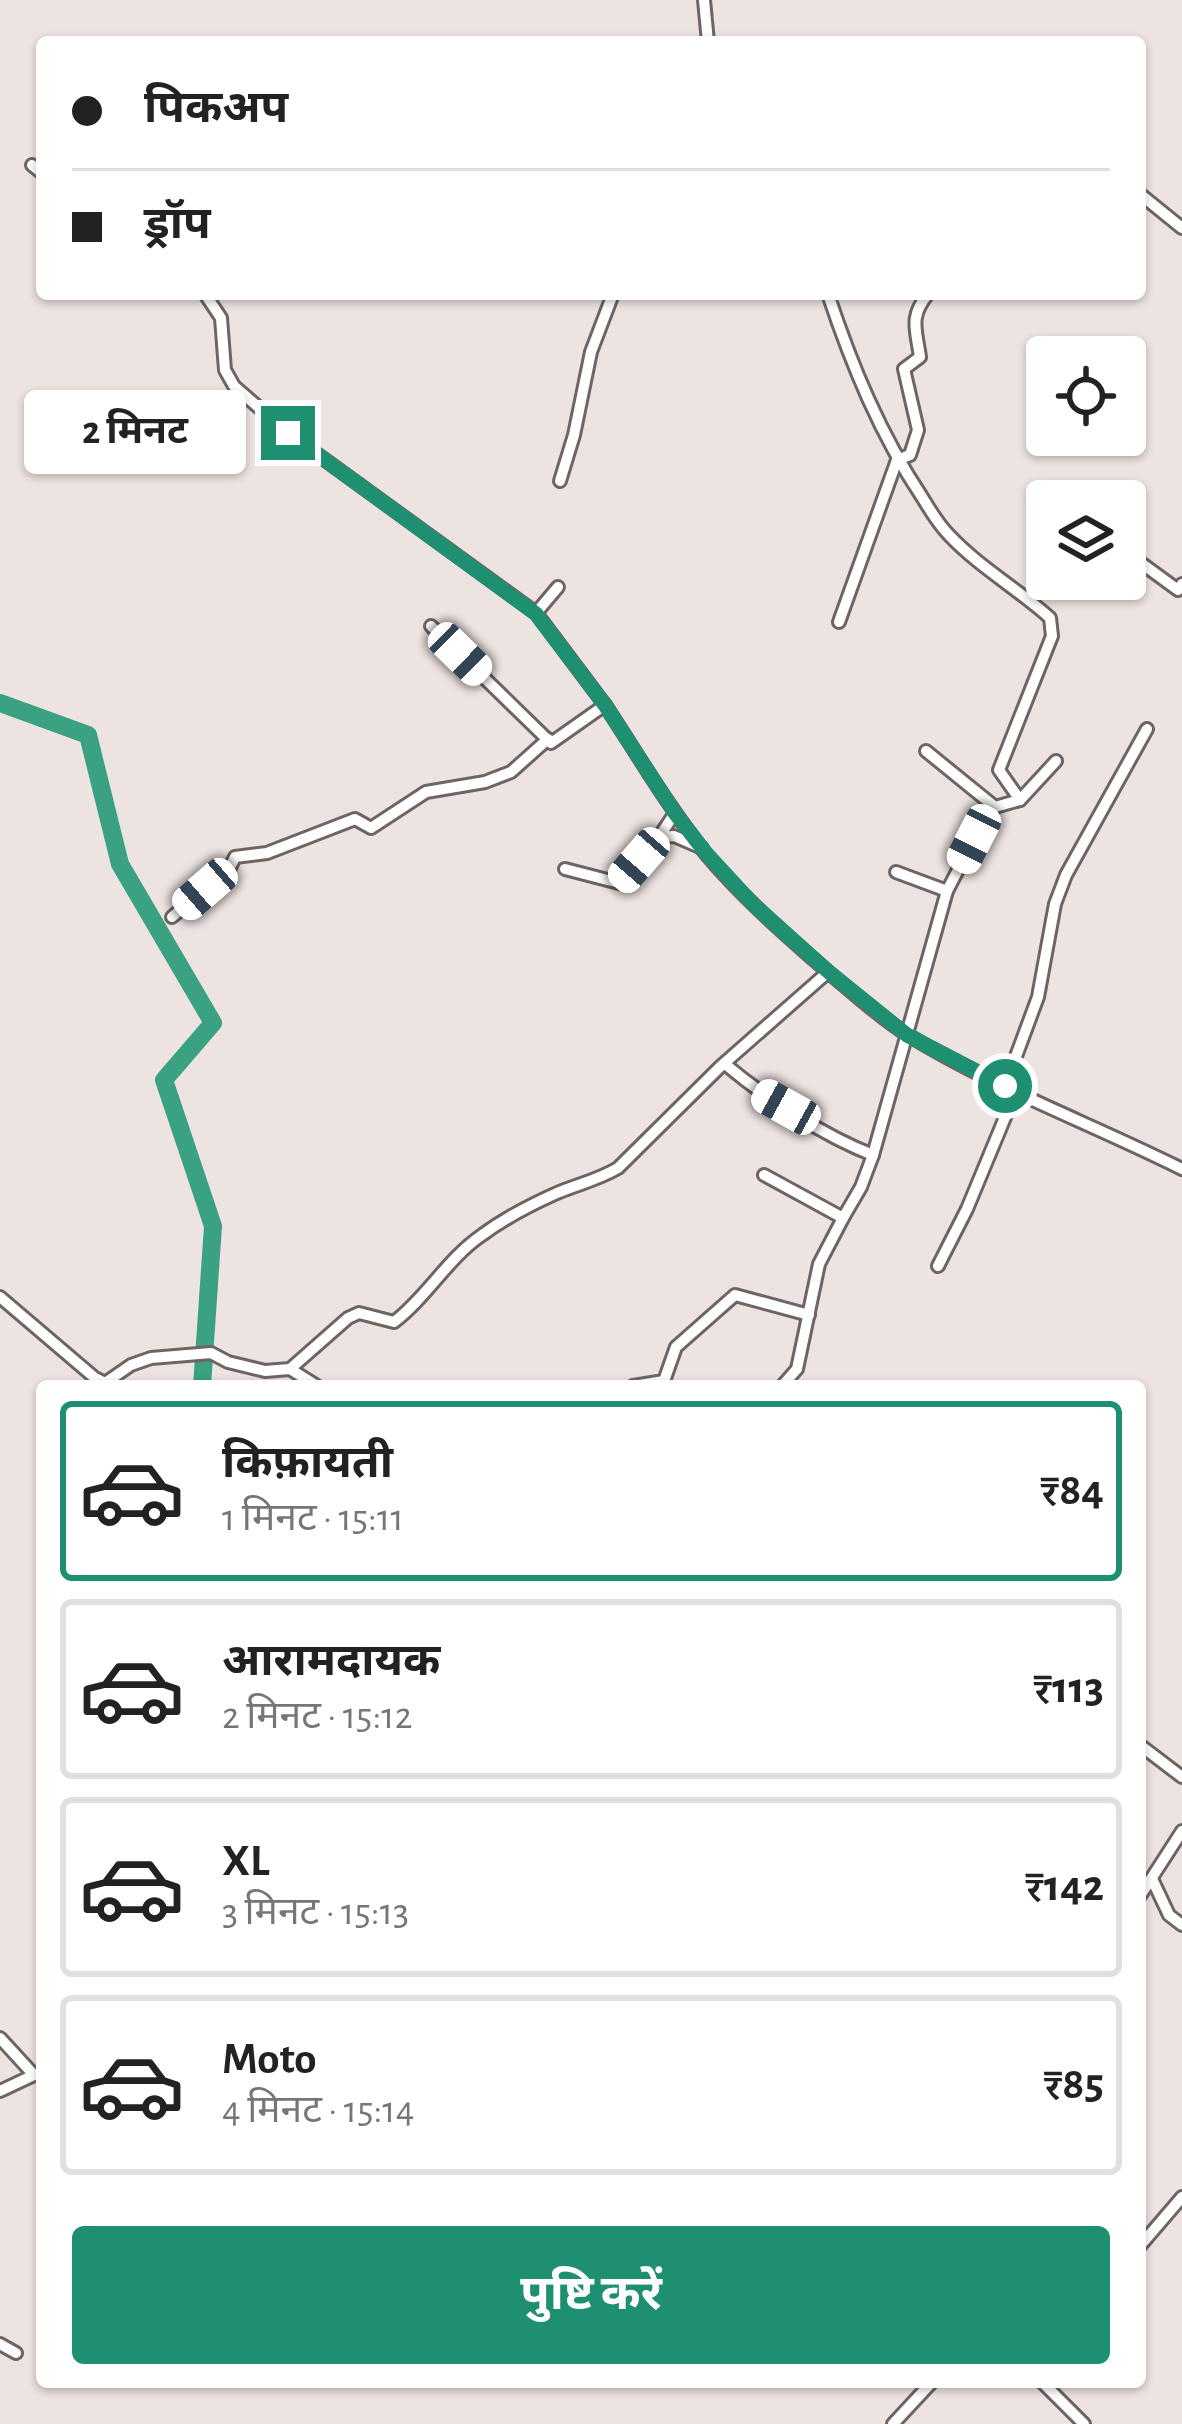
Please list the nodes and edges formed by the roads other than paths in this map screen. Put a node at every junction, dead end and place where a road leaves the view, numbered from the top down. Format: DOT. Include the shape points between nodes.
graph roads {
  1 [pos="704,0"];
  2 [pos="707,36"];
  3 [pos="1146,199"];
  4 [pos="1182,228"];
  5 [pos="209,300"];
  6 [pos="611,300"];
  7 [pos="830,300"];
  8 [pos="923,300"];
  9 [pos="897,460"];
  10 [pos="560,481"];
  11 [pos="1146,567"];
  12 [pos="1182,584"];
  13 [pos="558,587"];
  14 [pos="536,614"];
  15 [pos="838,622"];
  16 [pos="431,626"];
  17 [pos="605,705"];
  18 [pos="1147,729"];
  19 [pos="548,740"];
  20 [pos="926,751"];
  21 [pos="1056,761"];
  22 [pos="1020,800"];
  23 [pos="995,807"];
  24 [pos="675,813"];
  25 [pos="659,837"];
  26 [pos="703,849"];
  27 [pos="565,869"];
  28 [pos="896,872"];
  29 [pos="946,891"];
  30 [pos="172,917"];
  31 [pos="829,972"];
  32 [pos="907,1035"];
  33 [pos="725,1064"];
  34 [pos="1005,1086"];
  35 [pos="1020,1092"];
  36 [pos="873,1155"];
  37 [pos="1182,1169"];
  38 [pos="764,1174"];
  39 [pos="843,1218"];
  40 [pos="938,1266"];
  41 [pos="0,1297"];
  42 [pos="809,1315"];
  43 [pos="290,1369"];
  44 [pos="99,1380"];
  45 [pos="109,1380"];
  46 [pos="307,1380"];
  47 [pos="664,1380"];
  48 [pos="787,1380"];
  49 [pos="1146,1750"];
  50 [pos="1182,1777"];
  51 [pos="1182,1831"];
  52 [pos="1152,1879"];
  53 [pos="1146,1888"];
  54 [pos="1182,1925"];
  55 [pos="0,2038"];
  56 [pos="0,2091"];
  57 [pos="1182,2197"];
  58 [pos="1146,2239"];
  59 [pos="0,2344"];
  60 [pos="16,2353"];
  61 [pos="926,2388"];
  62 [pos="1048,2388"];
  63 [pos="893,2424"];
  64 [pos="1084,2424"];
  1 -- 2 [label="street"];
  3 -- 4 [label="street"];
  5 -- 14 [label="street" via="221,318 234,386"];
  6 -- 10 [label="street"];
  7 -- 9 [label="street"];
  8 -- 9 [label="street" via="914,322 920,357 904,368 918,430 910,455"];
  9 -- 15 [label="street"];
  9 -- 22 [label="street" via="946,533 1050,618 1052,636 999,770"];
  11 -- 12 [label="street" via="1178,590"];
  13 -- 14 [label="street"];
  14 -- 17 [label="street"];
  16 -- 19 [label="street"];
  17 -- 19 [label="street"];
  17 -- 24 [label="street"];
  18 -- 34 [label="street" via="1066,875 1038,997"];
  19 -- 30 [label="street" via="511,772 426,792 371,828 356,819 235,857 224,880"];
  20 -- 23 [label="street"];
  21 -- 22 [label="street"];
  22 -- 23 [label="street"];
  23 -- 29 [label="street"];
  24 -- 25 [label="street"];
  24 -- 26 [label="street"];
  25 -- 26 [label="street"];
  25 -- 27 [label="street" via="619,883"];
  26 -- 31 [label="street"];
  28 -- 29 [label="street"];
  29 -- 32 [label="street"];
  31 -- 32 [label="street"];
  31 -- 33 [label="street"];
  32 -- 34 [label="street"];
  32 -- 36 [label="street"];
  33 -- 36 [label="street" via="754,1089"];
  33 -- 43 [label="street" via="618,1168 521,1210 478,1237 394,1322 359,1313"];
  34 -- 35 [label="street"];
  35 -- 37 [label="street"];
  35 -- 40 [label="street"];
  36 -- 39 [label="street"];
  38 -- 39 [label="street"];
  39 -- 42 [label="street" via="819,1264"];
  41 -- 44 [label="street"];
  42 -- 47 [label="street" via="736,1295 676,1347"];
  42 -- 48 [label="street"];
  43 -- 45 [label="street" via="265,1371 212,1353 151,1358"];
  43 -- 46 [label="street"];
  49 -- 50 [label="street"];
  51 -- 52 [label="street"];
  52 -- 53 [label="street"];
  52 -- 54 [label="street"];
  55 -- 56 [label="street" via="34,2075"];
  57 -- 58 [label="street"];
  59 -- 60 [label="street"];
  61 -- 63 [label="street"];
  62 -- 64 [label="street"];
}
